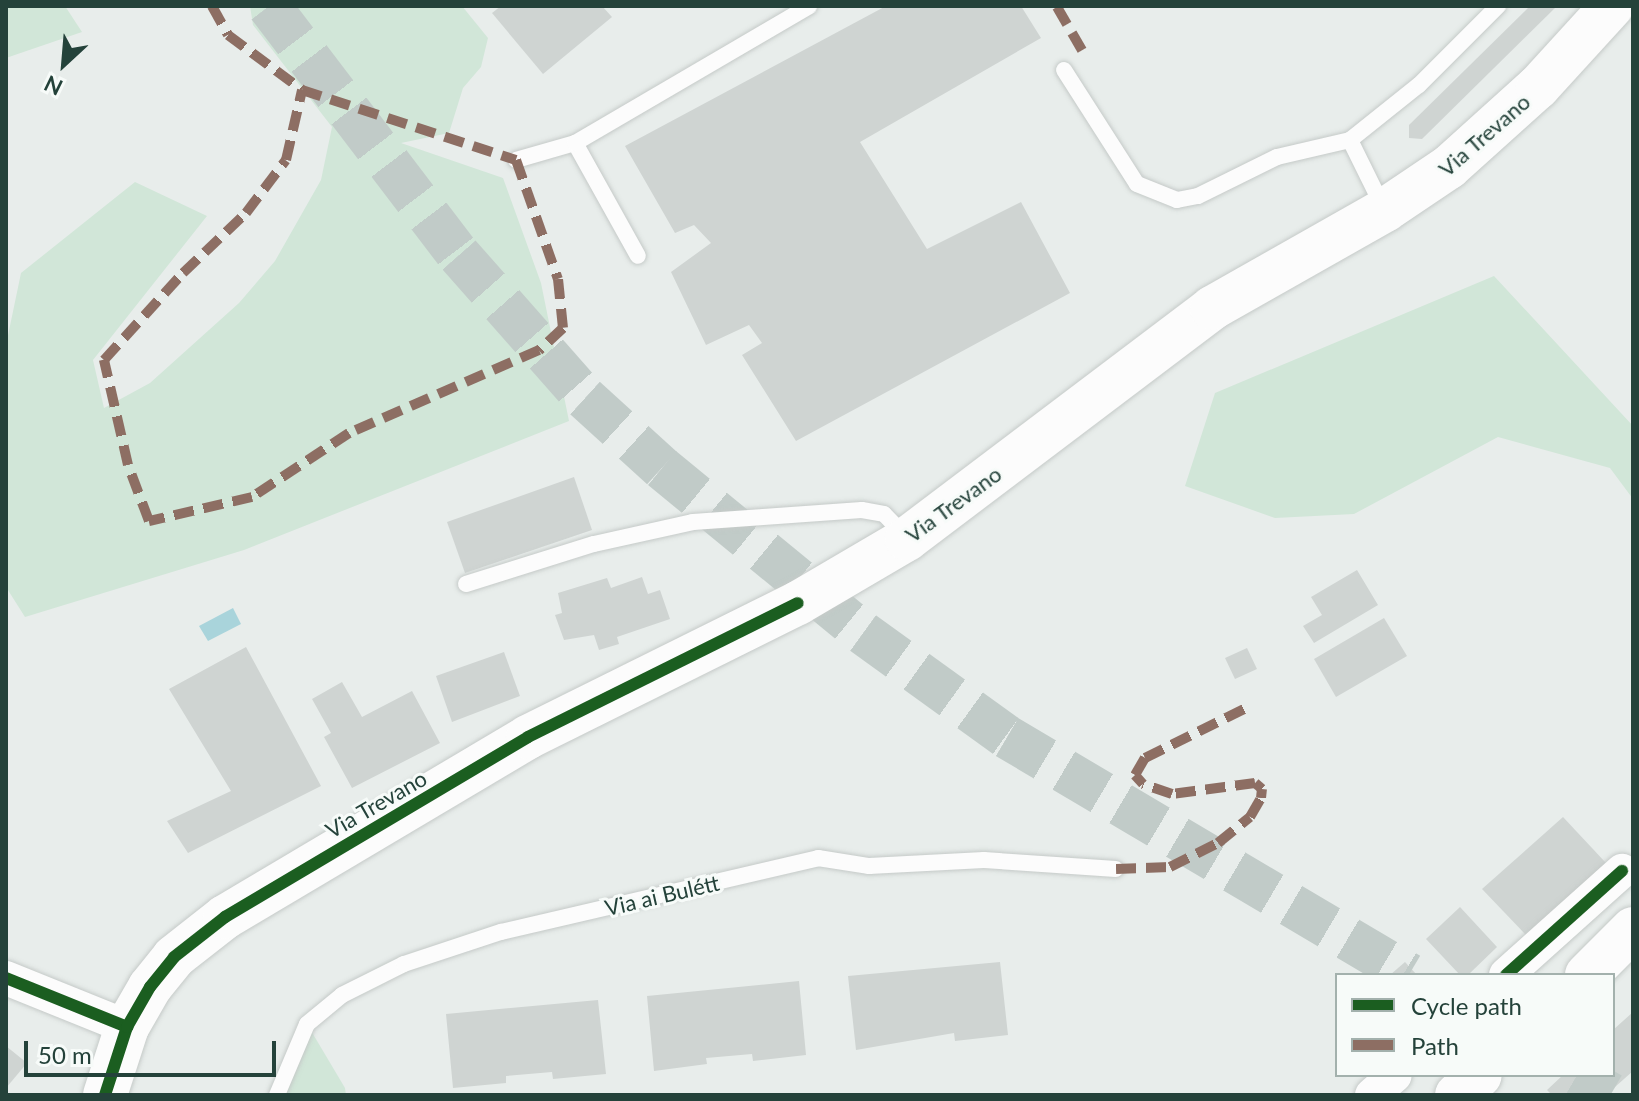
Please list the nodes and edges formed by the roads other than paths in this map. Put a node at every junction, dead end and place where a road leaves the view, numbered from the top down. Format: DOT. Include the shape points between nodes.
graph roads {
  1 [pos="809,6"];
  2 [pos="1498,6"];
  3 [pos="1612,6"];
  4 [pos="1064,70"];
  5 [pos="1350,140"];
  6 [pos="575,143"];
  7 [pos="516,160"];
  8 [pos="1385,210"];
  9 [pos="638,256"];
  10 [pos="907,539"];
  11 [pos="466,584"];
  12 [pos="1116,869"];
  13 [pos="1622,871"];
  14 [pos="1633,929"];
  15 [pos="1508,973"];
  16 [pos="1589,973"];
  17 [pos="6,978"];
  18 [pos="127,1027"];
  19 [pos="1393,1077"];
  20 [pos="1478,1077"];
  21 [pos="105,1095"];
  22 [pos="277,1095"];
  23 [pos="1372,1095"];
  24 [pos="1457,1095"];
  1 -- 6 [label="lane"];
  2 -- 5 [label="lane" via="1419,85"];
  3 -- 8 [label="main road, Via Trevano" via="1479,143"];
  4 -- 5 [label="lane" via="1125,169 1137,184 1162,198 1198,196 1277,157"];
  5 -- 8 [label="lane"];
  6 -- 7 [label="lane"];
  6 -- 9 [label="lane"];
  8 -- 10 [label="main road, Via Trevano" via="1212,308"];
  10 -- 11 [label="lane" via="884,514 862,510 693,522 594,544"];
  10 -- 18 [label="main road, Via Trevano" via="798,603 528,737 225,917 162,971"];
  12 -- 22 [label="lane, Via ai Bulétt" via="984,860 869,866 818,858 501,932 404,964 342,995 307,1024"];
  13 -- 15 [label="street"];
  14 -- 16 [label="main road"];
  17 -- 18 [label="street"];
  18 -- 21 [label="main road, Via Trevano"];
  19 -- 23 [label="street"];
  20 -- 24 [label="main road"];
}
